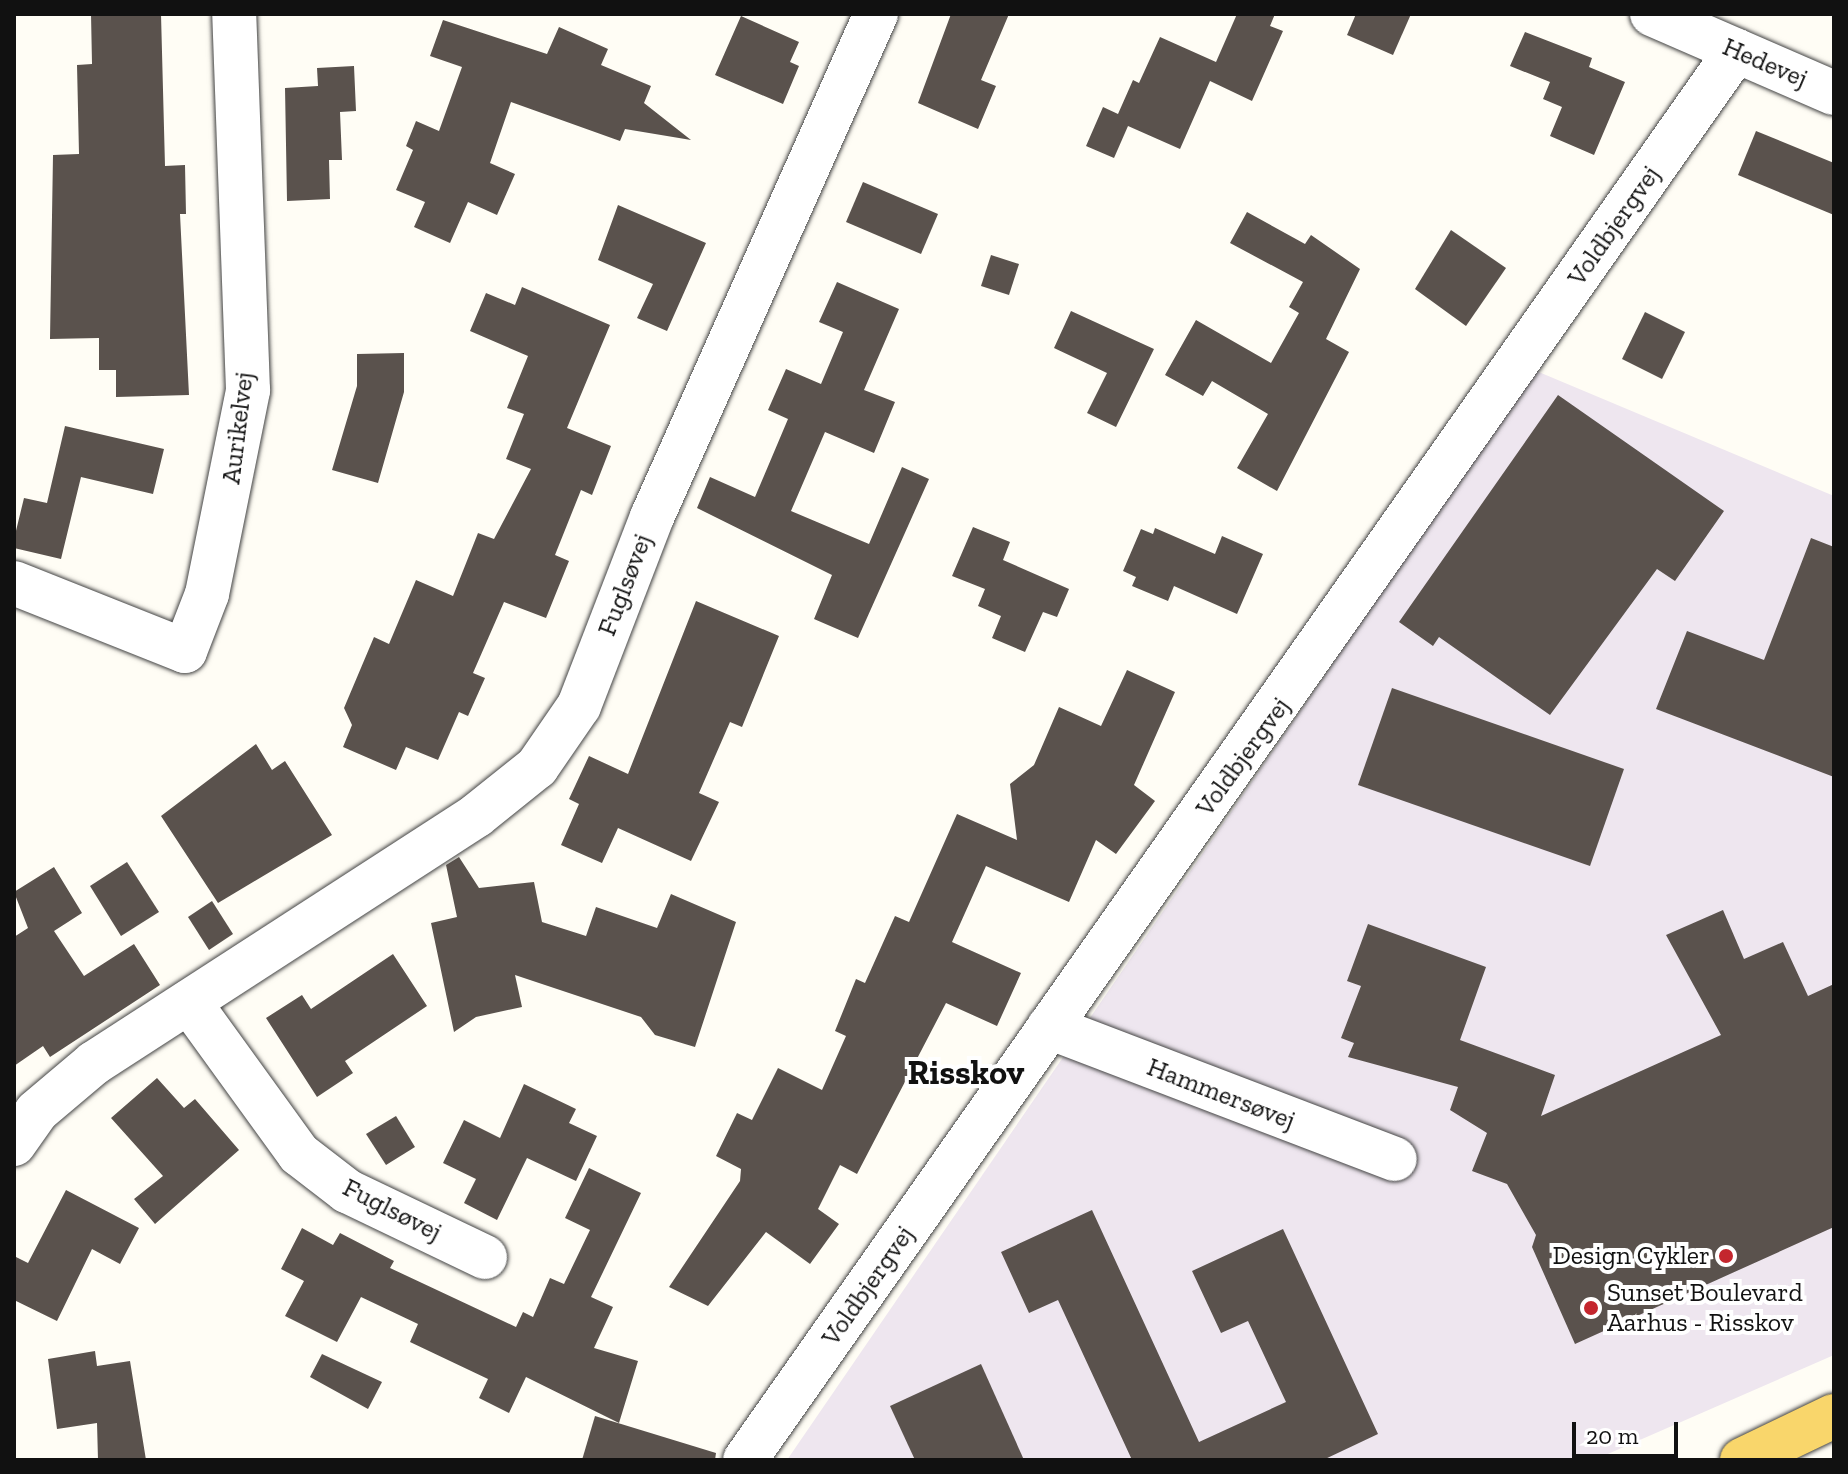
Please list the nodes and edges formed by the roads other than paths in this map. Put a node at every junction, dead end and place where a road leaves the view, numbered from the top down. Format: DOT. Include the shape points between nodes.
graph roads {
  1 [pos="234,14"];
  2 [pos="876,14"];
  3 [pos="1652,14"];
  4 [pos="1736,51"];
  5 [pos="1834,93"];
  6 [pos="14,583"];
  7 [pos="189,1002"];
  8 [pos="1049,1027"];
  9 [pos="14,1144"];
  10 [pos="1395,1159"];
  11 [pos="485,1257"];
  12 [pos="1834,1416"];
  13 [pos="745,1460"];
  14 [pos="1742,1460"];
  1 -- 6 [label="street, Aurikelvej" via="248,390 226,520 191,637 185,651"];
  2 -- 7 [label="street, Fuglsøvej" via="652,517 571,719 537,767 477,815"];
  3 -- 4 [label="street, Hedevej"];
  4 -- 5 [label="street, Hedevej"];
  4 -- 8 [label="street, Voldbjergvej"];
  7 -- 9 [label="street, Fuglsøvej" via="61,1087"];
  7 -- 11 [label="street, Fuglsøvej" via="299,1154 347,1191"];
  8 -- 10 [label="street, Hammersøvej"];
  8 -- 13 [label="street, Voldbjergvej"];
  12 -- 14 [label="main road"];
}
